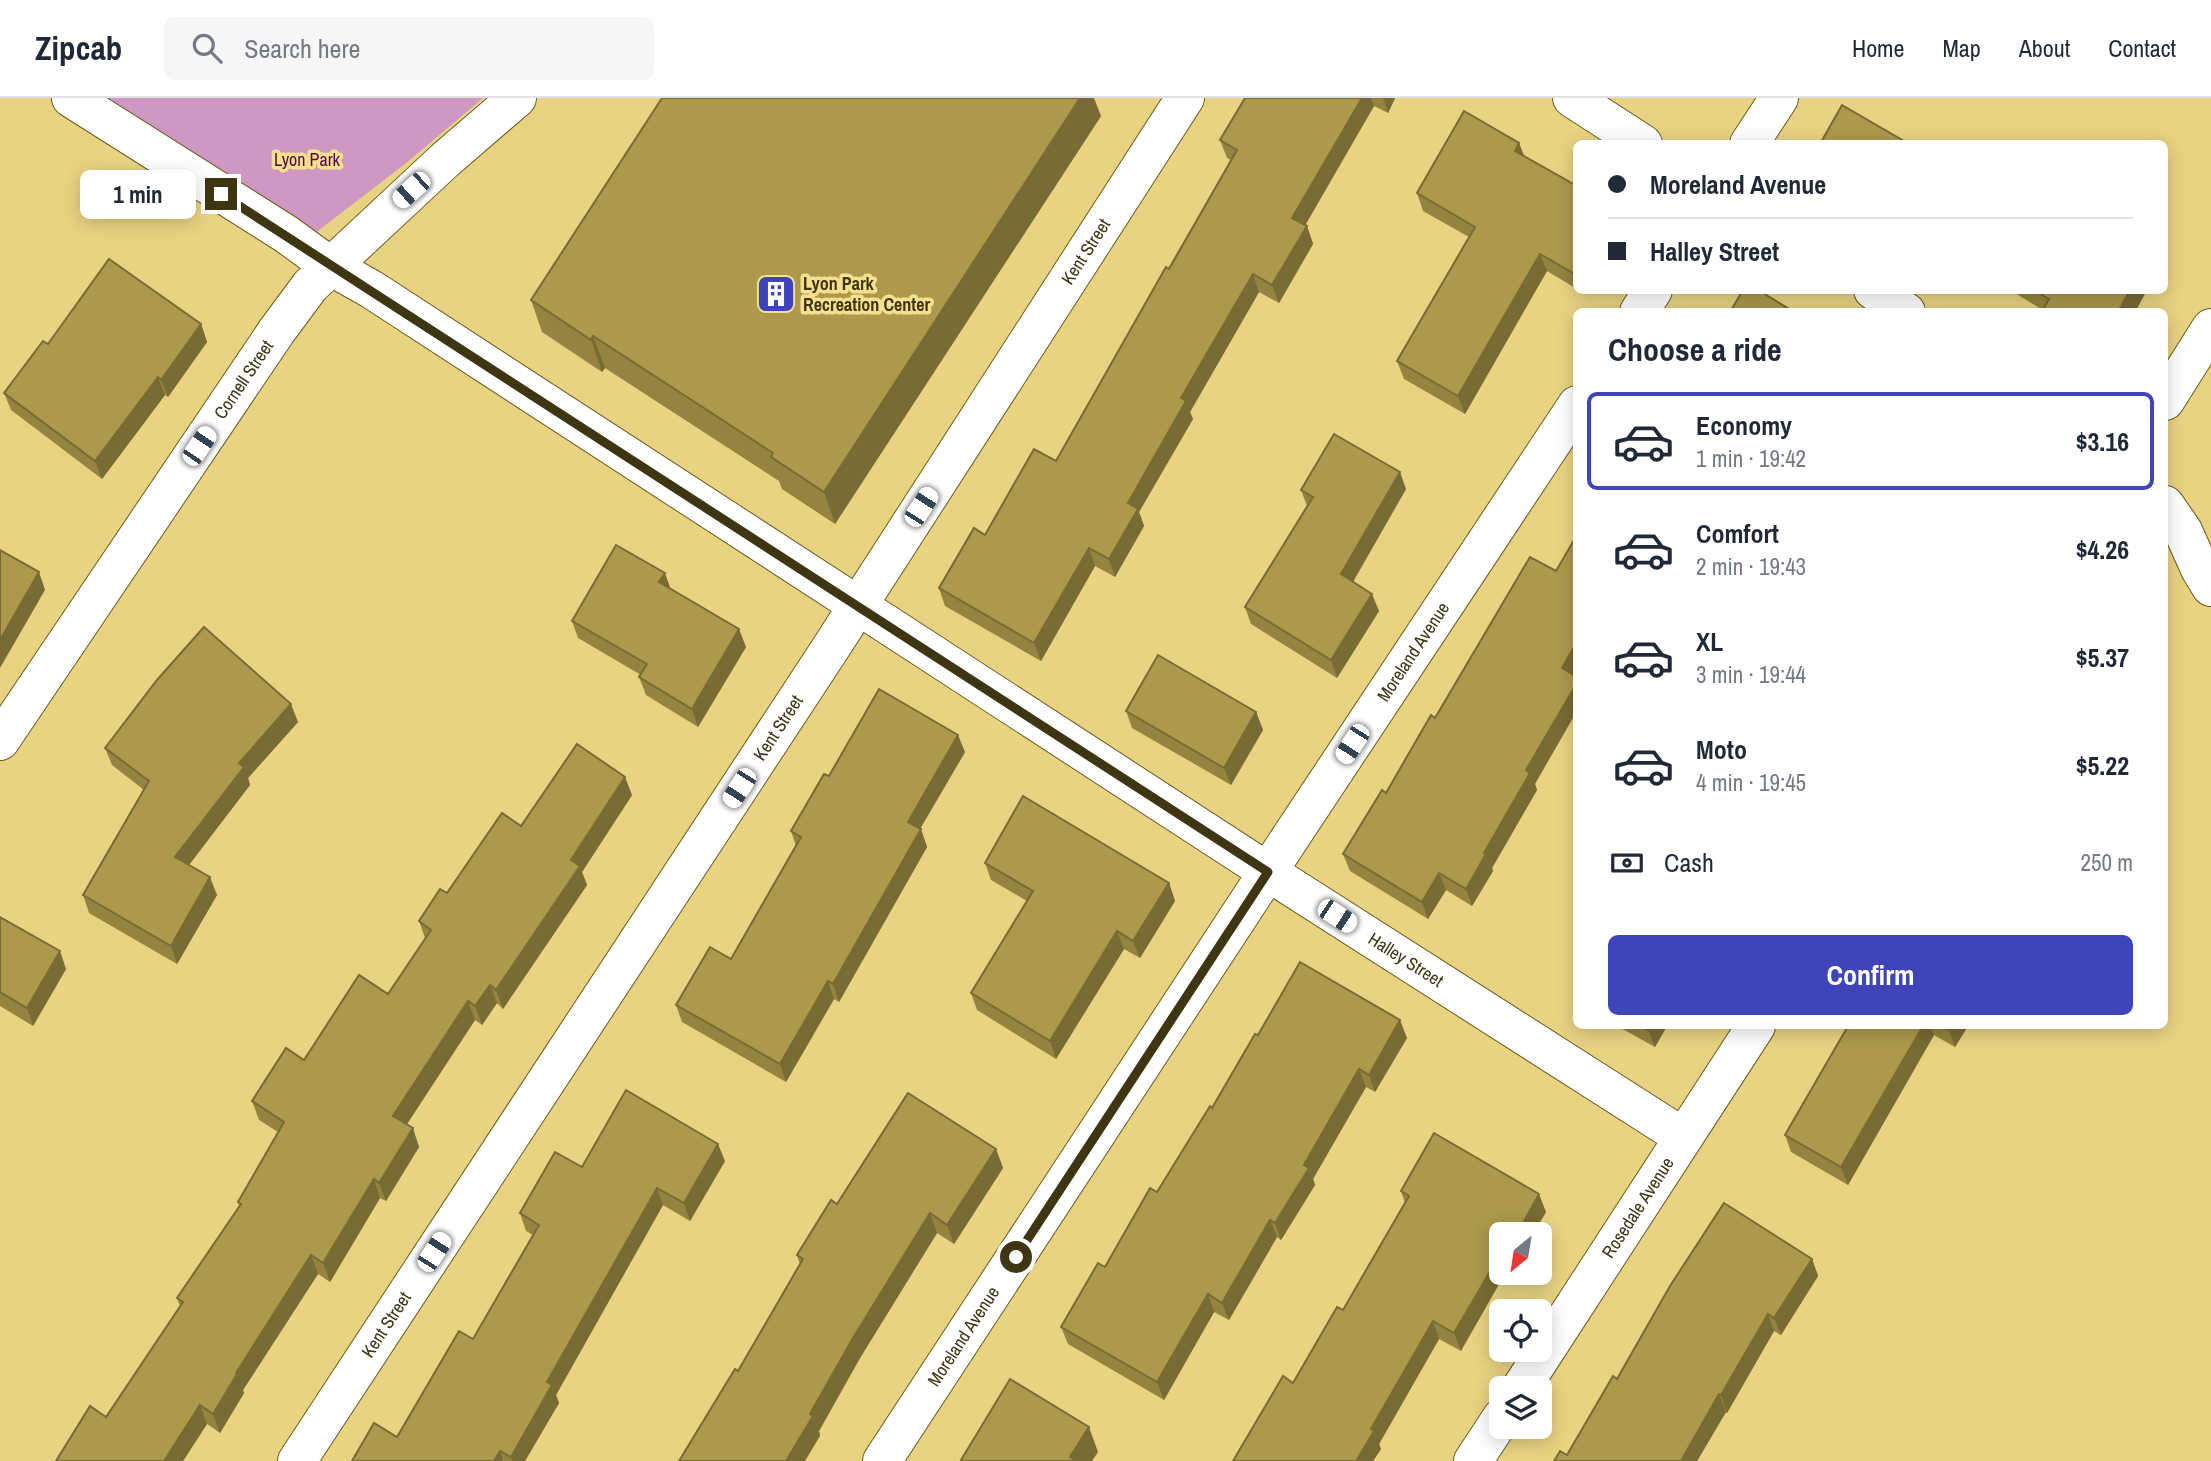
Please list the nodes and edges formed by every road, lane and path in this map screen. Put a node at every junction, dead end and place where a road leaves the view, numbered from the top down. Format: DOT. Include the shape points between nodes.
graph roads {
  1 [pos="71,98"];
  2 [pos="517,98"];
  3 [pos="1185,98"];
  4 [pos="1572,98"];
  5 [pos="1779,98"];
  6 [pos="1637,140"];
  7 [pos="1752,140"];
  8 [pos="330,265"];
  9 [pos="1879,294"];
  10 [pos="1900,308"];
  11 [pos="2211,328"];
  12 [pos="2168,396"];
  13 [pos="1573,411"];
  14 [pos="2168,509"];
  15 [pos="2211,587"];
  16 [pos="858,605"];
  17 [pos="0,741"];
  18 [pos="1268,872"];
  19 [pos="1754,1029"];
  20 [pos="1683,1137"];
  21 [pos="1529,1376"];
  22 [pos="1489,1437"];
  23 [pos="297,1461"];
  24 [pos="882,1461"];
  25 [pos="1473,1461"];
  1 -- 8 [label="street, Halley Street"];
  2 -- 8 [label="street, Cornell Street"];
  3 -- 16 [label="street, Kent Street"];
  4 -- 6 [label="street"];
  5 -- 7 [label="street"];
  8 -- 16 [label="street, Halley Street"];
  8 -- 17 [label="street, Cornell Street" via="276,332"];
  9 -- 10 [label="street"];
  11 -- 12 [label="street"];
  13 -- 18 [label="street, Moreland Avenue"];
  14 -- 15 [label="street"];
  16 -- 18 [label="street, Halley Street"];
  16 -- 23 [label="street, Kent Street"];
  18 -- 20 [label="street, Halley Street"];
  18 -- 24 [label="street, Moreland Avenue"];
  19 -- 20 [label="street, Rosedale Avenue"];
  20 -- 21 [label="street, Rosedale Avenue"];
  22 -- 25 [label="street"];
}
